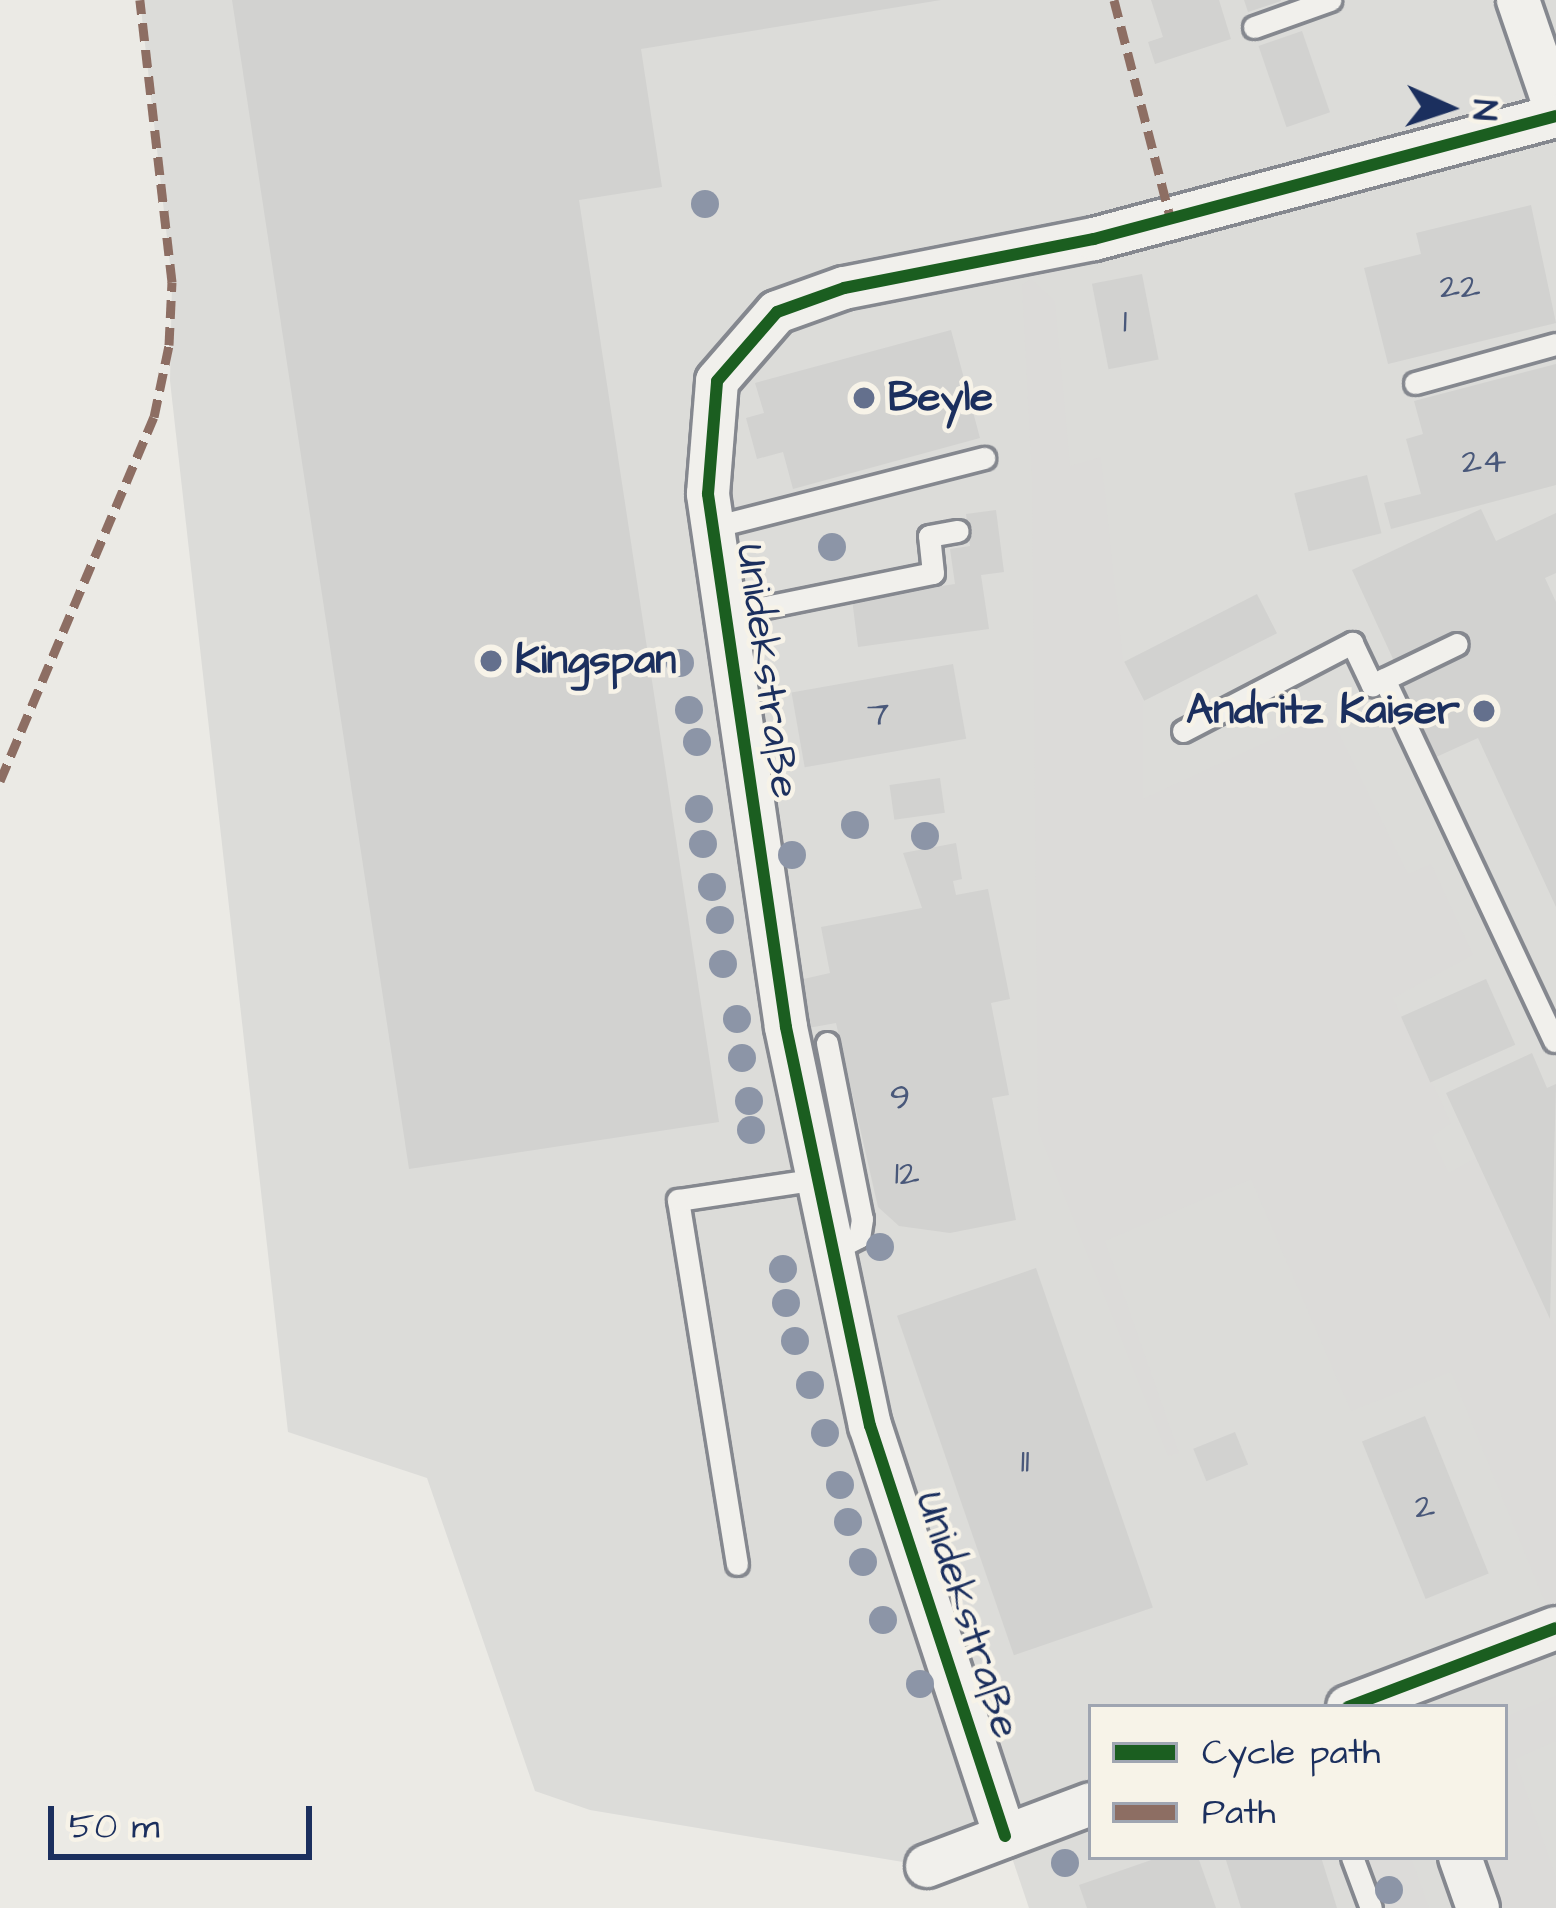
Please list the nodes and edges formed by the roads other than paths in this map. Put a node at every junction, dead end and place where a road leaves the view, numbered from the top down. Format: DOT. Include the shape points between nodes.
graph roads {
  1 [pos="1330,0"];
  2 [pos="1518,0"];
  3 [pos="1254,27"];
  4 [pos="1548,59"];
  5 [pos="1556,113"];
  6 [pos="1556,344"];
  7 [pos="1415,383"];
  8 [pos="984,458"];
  9 [pos="712,526"];
  10 [pos="958,531"];
  11 [pos="726,615"];
  12 [pos="1457,644"];
  13 [pos="1384,679"];
  14 [pos="1183,731"];
  15 [pos="1554,1041"];
  16 [pos="827,1043"];
  17 [pos="818,1178"];
  18 [pos="833,1250"];
  19 [pos="737,1564"];
  20 [pos="1556,1628"];
  21 [pos="1406,1697"];
  22 [pos="1365,1704"];
  23 [pos="1088,1805"];
  24 [pos="1005,1836"];
  25 [pos="1353,1860"];
  26 [pos="1461,1860"];
  27 [pos="927,1866"];
  28 [pos="1371,1908"];
  29 [pos="1478,1908"];
  1 -- 3 [label="lane"];
  2 -- 4 [label="street"];
  4 -- 5 [label="street"];
  5 -- 9 [label="street, Unidekstraße" via="1094,238 844,288 777,311 717,381 708,417"];
  6 -- 7 [label="lane"];
  8 -- 9 [label="lane"];
  9 -- 11 [label="street, Unidekstraße"];
  10 -- 11 [label="lane" via="929,536 933,573"];
  11 -- 17 [label="street, Unidekstraße" via="786,1028"];
  12 -- 13 [label="lane"];
  13 -- 14 [label="lane" via="1372,685 1352,644"];
  13 -- 15 [label="lane"];
  16 -- 18 [label="lane" via="862,1219 859,1237"];
  17 -- 18 [label="street, Unidekstraße"];
  17 -- 19 [label="lane" via="678,1200"];
  18 -- 24 [label="street, Unidekstraße" via="870,1426"];
  20 -- 21 [label="street"];
  21 -- 22 [label="street"];
  23 -- 24 [label="street"];
  24 -- 27 [label="street"];
  25 -- 28 [label="lane"];
  26 -- 29 [label="street"];
}
